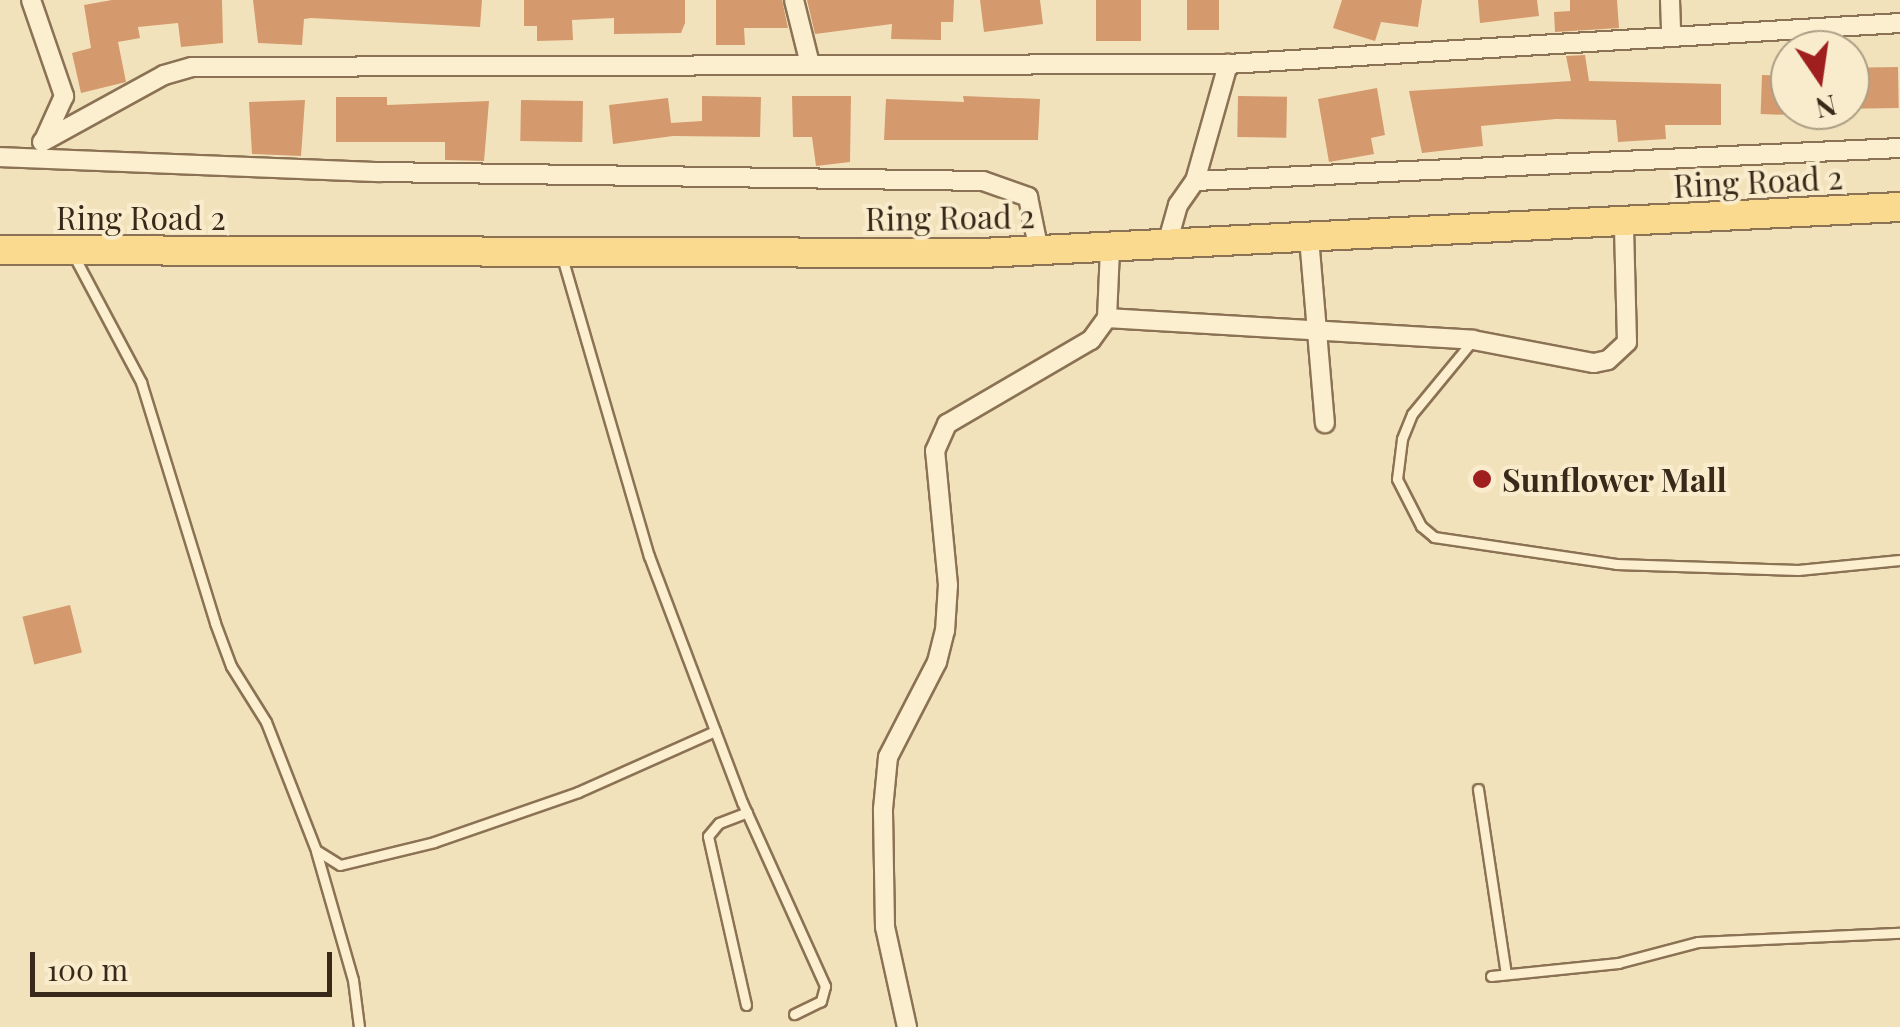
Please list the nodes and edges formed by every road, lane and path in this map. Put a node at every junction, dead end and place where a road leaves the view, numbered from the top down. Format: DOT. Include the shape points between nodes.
graph roads {
  1 [pos="30,0"];
  2 [pos="794,0"];
  3 [pos="1670,0"];
  4 [pos="1900,23"];
  5 [pos="1671,37"];
  6 [pos="810,64"];
  7 [pos="1228,64"];
  8 [pos="42,142"];
  9 [pos="1900,148"];
  10 [pos="4,157"];
  11 [pos="1195,181"];
  12 [pos="1900,207"];
  13 [pos="1624,224"];
  14 [pos="1309,238"];
  15 [pos="1168,244"];
  16 [pos="1110,248"];
  17 [pos="0,250"];
  18 [pos="1039,251"];
  19 [pos="72,252"];
  20 [pos="562,257"];
  21 [pos="1107,318"];
  22 [pos="1316,331"];
  23 [pos="1473,340"];
  24 [pos="1326,424"];
  25 [pos="1900,560"];
  26 [pos="715,732"];
  27 [pos="1478,789"];
  28 [pos="747,812"];
  29 [pos="316,850"];
  30 [pos="1900,932"];
  31 [pos="1506,974"];
  32 [pos="1491,976"];
  33 [pos="746,1005"];
  34 [pos="794,1014"];
  35 [pos="359,1027"];
  36 [pos="907,1027"];
  1 -- 8 [label="street" via="64,96"];
  2 -- 6 [label="street"];
  3 -- 5 [label="street"];
  4 -- 5 [label="street"];
  5 -- 7 [label="street"];
  6 -- 7 [label="street"];
  6 -- 8 [label="street" via="192,67 164,74"];
  7 -- 11 [label="street"];
  8 -- 10 [label="street"];
  9 -- 11 [label="street"];
  10 -- 18 [label="street" via="379,172 983,181 1028,197"];
  11 -- 15 [label="street" via="1178,205"];
  12 -- 13 [label="main road, Ring Road 2"];
  13 -- 14 [label="main road, Ring Road 2"];
  13 -- 23 [label="street" via="1630,330 1618,353 1577,364"];
  14 -- 15 [label="main road, Ring Road 2"];
  14 -- 22 [label="street"];
  15 -- 16 [label="main road, Ring Road 2"];
  16 -- 18 [label="main road, Ring Road 2"];
  16 -- 21 [label="street"];
  17 -- 19 [label="main road, Ring Road 2"];
  18 -- 20 [label="main road, Ring Road 2"];
  19 -- 20 [label="main road, Ring Road 2"];
  19 -- 29 [label="lane" via="140,382 214,623 266,722"];
  20 -- 26 [label="lane" via="649,556"];
  21 -- 22 [label="street"];
  21 -- 36 [label="street" via="1091,340 947,424 935,450 948,584 945,630 937,662 888,757 883,810 885,927"];
  22 -- 23 [label="street"];
  22 -- 24 [label="street"];
  23 -- 25 [label="lane" via="1412,414 1402,439 1397,479 1415,517 1434,537 1616,564 1798,570"];
  26 -- 28 [label="lane"];
  26 -- 29 [label="lane" via="578,792 434,842 340,865"];
  27 -- 31 [label="lane"];
  28 -- 33 [label="lane" via="719,823 708,836"];
  28 -- 34 [label="lane" via="825,986 821,1001"];
  29 -- 35 [label="lane" via="353,980"];
  30 -- 31 [label="lane" via="1698,942 1618,963"];
  31 -- 32 [label="lane"];
}
